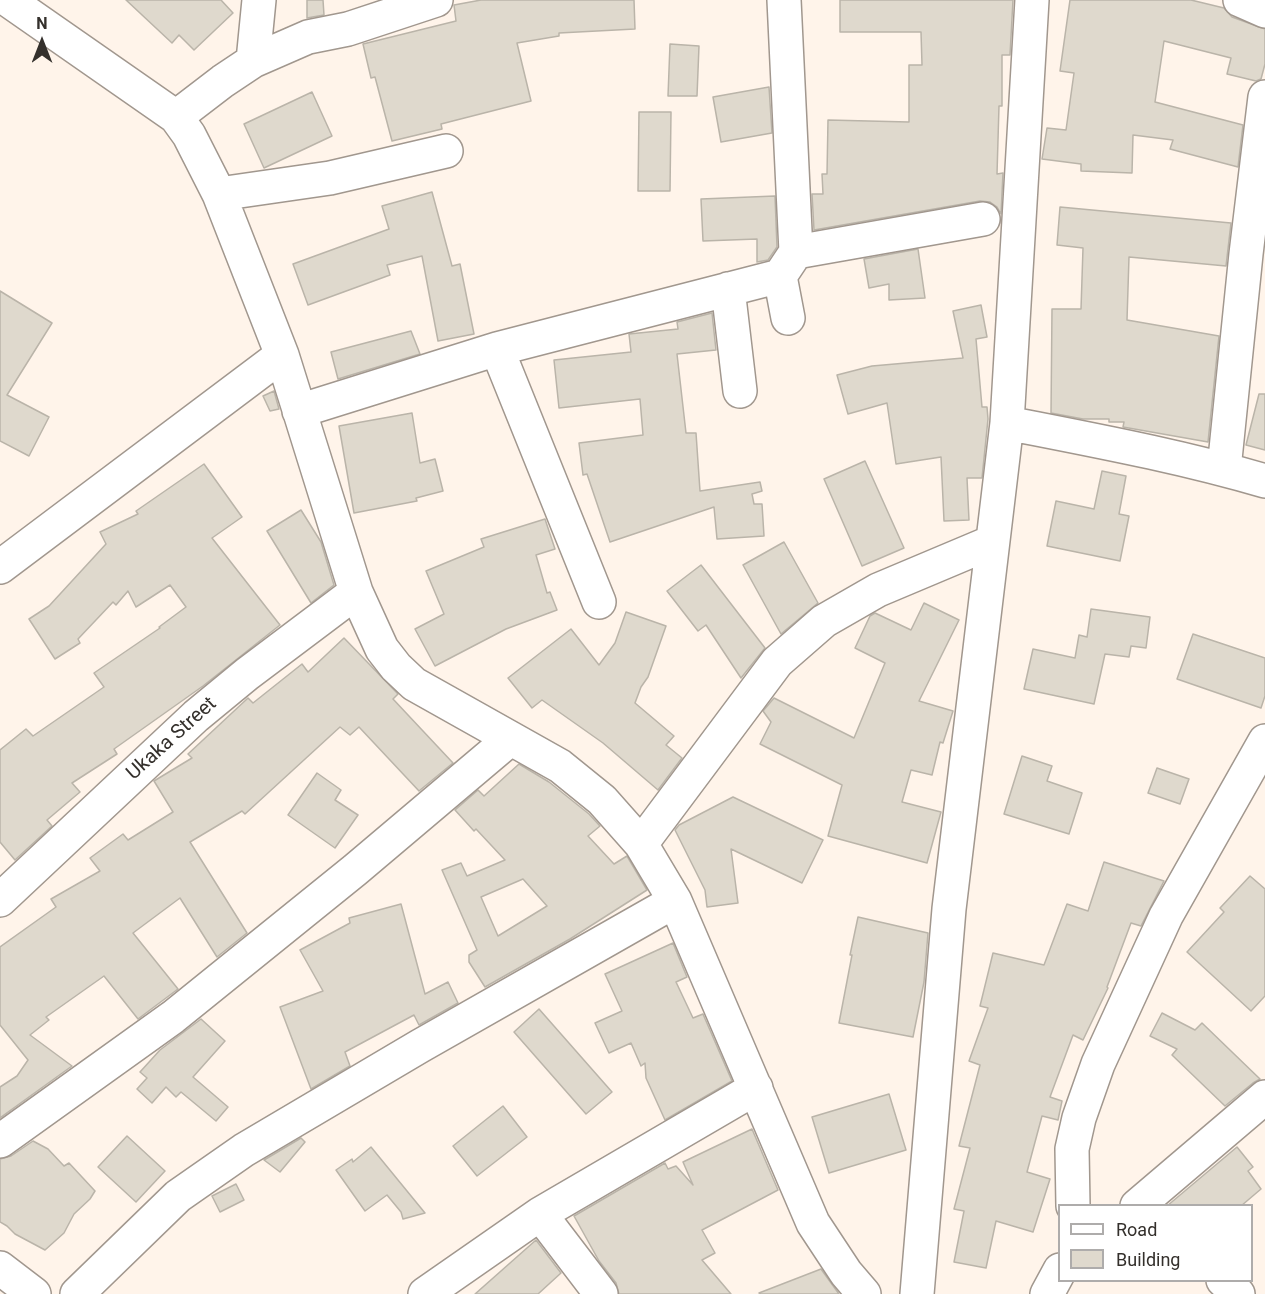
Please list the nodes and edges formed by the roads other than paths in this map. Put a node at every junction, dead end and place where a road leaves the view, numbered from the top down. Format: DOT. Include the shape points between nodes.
graph roads {
  1 [pos="8,0"];
  2 [pos="259,0"];
  3 [pos="436,0"];
  4 [pos="784,0"];
  5 [pos="1032,0"];
  6 [pos="1240,0"];
  7 [pos="1265,11"];
  8 [pos="253,61"];
  9 [pos="1265,97"];
  10 [pos="176,117"];
  11 [pos="446,151"];
  12 [pos="219,194"];
  13 [pos="983,219"];
  14 [pos="788,264"];
  15 [pos="729,289"];
  16 [pos="788,318"];
  17 [pos="497,349"];
  18 [pos="282,356"];
  19 [pos="740,391"];
  20 [pos="299,411"];
  21 [pos="1007,423"];
  22 [pos="1224,469"];
  23 [pos="1265,481"];
  24 [pos="992,542"];
  25 [pos="0,567"];
  26 [pos="356,592"];
  27 [pos="599,602"];
  28 [pos="510,739"];
  29 [pos="1265,741"];
  30 [pos="641,844"];
  31 [pos="0,900"];
  32 [pos="675,901"];
  33 [pos="756,1088"];
  34 [pos="1265,1097"];
  35 [pos="0,1141"];
  36 [pos="1073,1204"];
  37 [pos="1139,1204"];
  38 [pos="540,1214"];
  39 [pos="0,1268"];
  40 [pos="1058,1272"];
  41 [pos="1223,1282"];
  42 [pos="34,1294"];
  43 [pos="77,1294"];
  44 [pos="425,1294"];
  45 [pos="601,1294"];
  46 [pos="864,1294"];
  47 [pos="916,1294"];
  48 [pos="1047,1294"];
  49 [pos="1238,1294"];
  1 -- 10 [label="street"];
  2 -- 8 [label="street"];
  3 -- 8 [label="street" via="348,29 308,37"];
  4 -- 14 [label="street"];
  5 -- 21 [label="street"];
  6 -- 7 [label="street"];
  8 -- 10 [label="street"];
  9 -- 22 [label="street"];
  10 -- 12 [label="street"];
  11 -- 12 [label="street" via="330,178"];
  12 -- 18 [label="street"];
  13 -- 14 [label="street"];
  14 -- 15 [label="street"];
  14 -- 16 [label="street"];
  15 -- 17 [label="street"];
  15 -- 19 [label="street"];
  17 -- 20 [label="street"];
  17 -- 27 [label="street"];
  18 -- 20 [label="street"];
  18 -- 25 [label="street"];
  20 -- 26 [label="street"];
  21 -- 22 [label="street"];
  21 -- 24 [label="street"];
  22 -- 23 [label="street"];
  24 -- 30 [label="street" via="878,590 824,621 777,662"];
  24 -- 47 [label="street" via="949,909"];
  26 -- 28 [label="street" via="382,649 396,668 414,684"];
  26 -- 31 [label="street, Ukaka Street" via="195,716"];
  28 -- 30 [label="street" via="560,766 602,800"];
  28 -- 35 [label="street" via="173,1017"];
  29 -- 36 [label="street" via="1166,916 1098,1064 1072,1149"];
  30 -- 32 [label="street"];
  32 -- 33 [label="street"];
  32 -- 43 [label="street" via="244,1150 178,1196"];
  33 -- 38 [label="street"];
  33 -- 46 [label="street" via="813,1223"];
  34 -- 37 [label="street"];
  38 -- 44 [label="street"];
  38 -- 45 [label="street"];
  39 -- 42 [label="street"];
  40 -- 48 [label="street"];
  41 -- 49 [label="street"];
}
